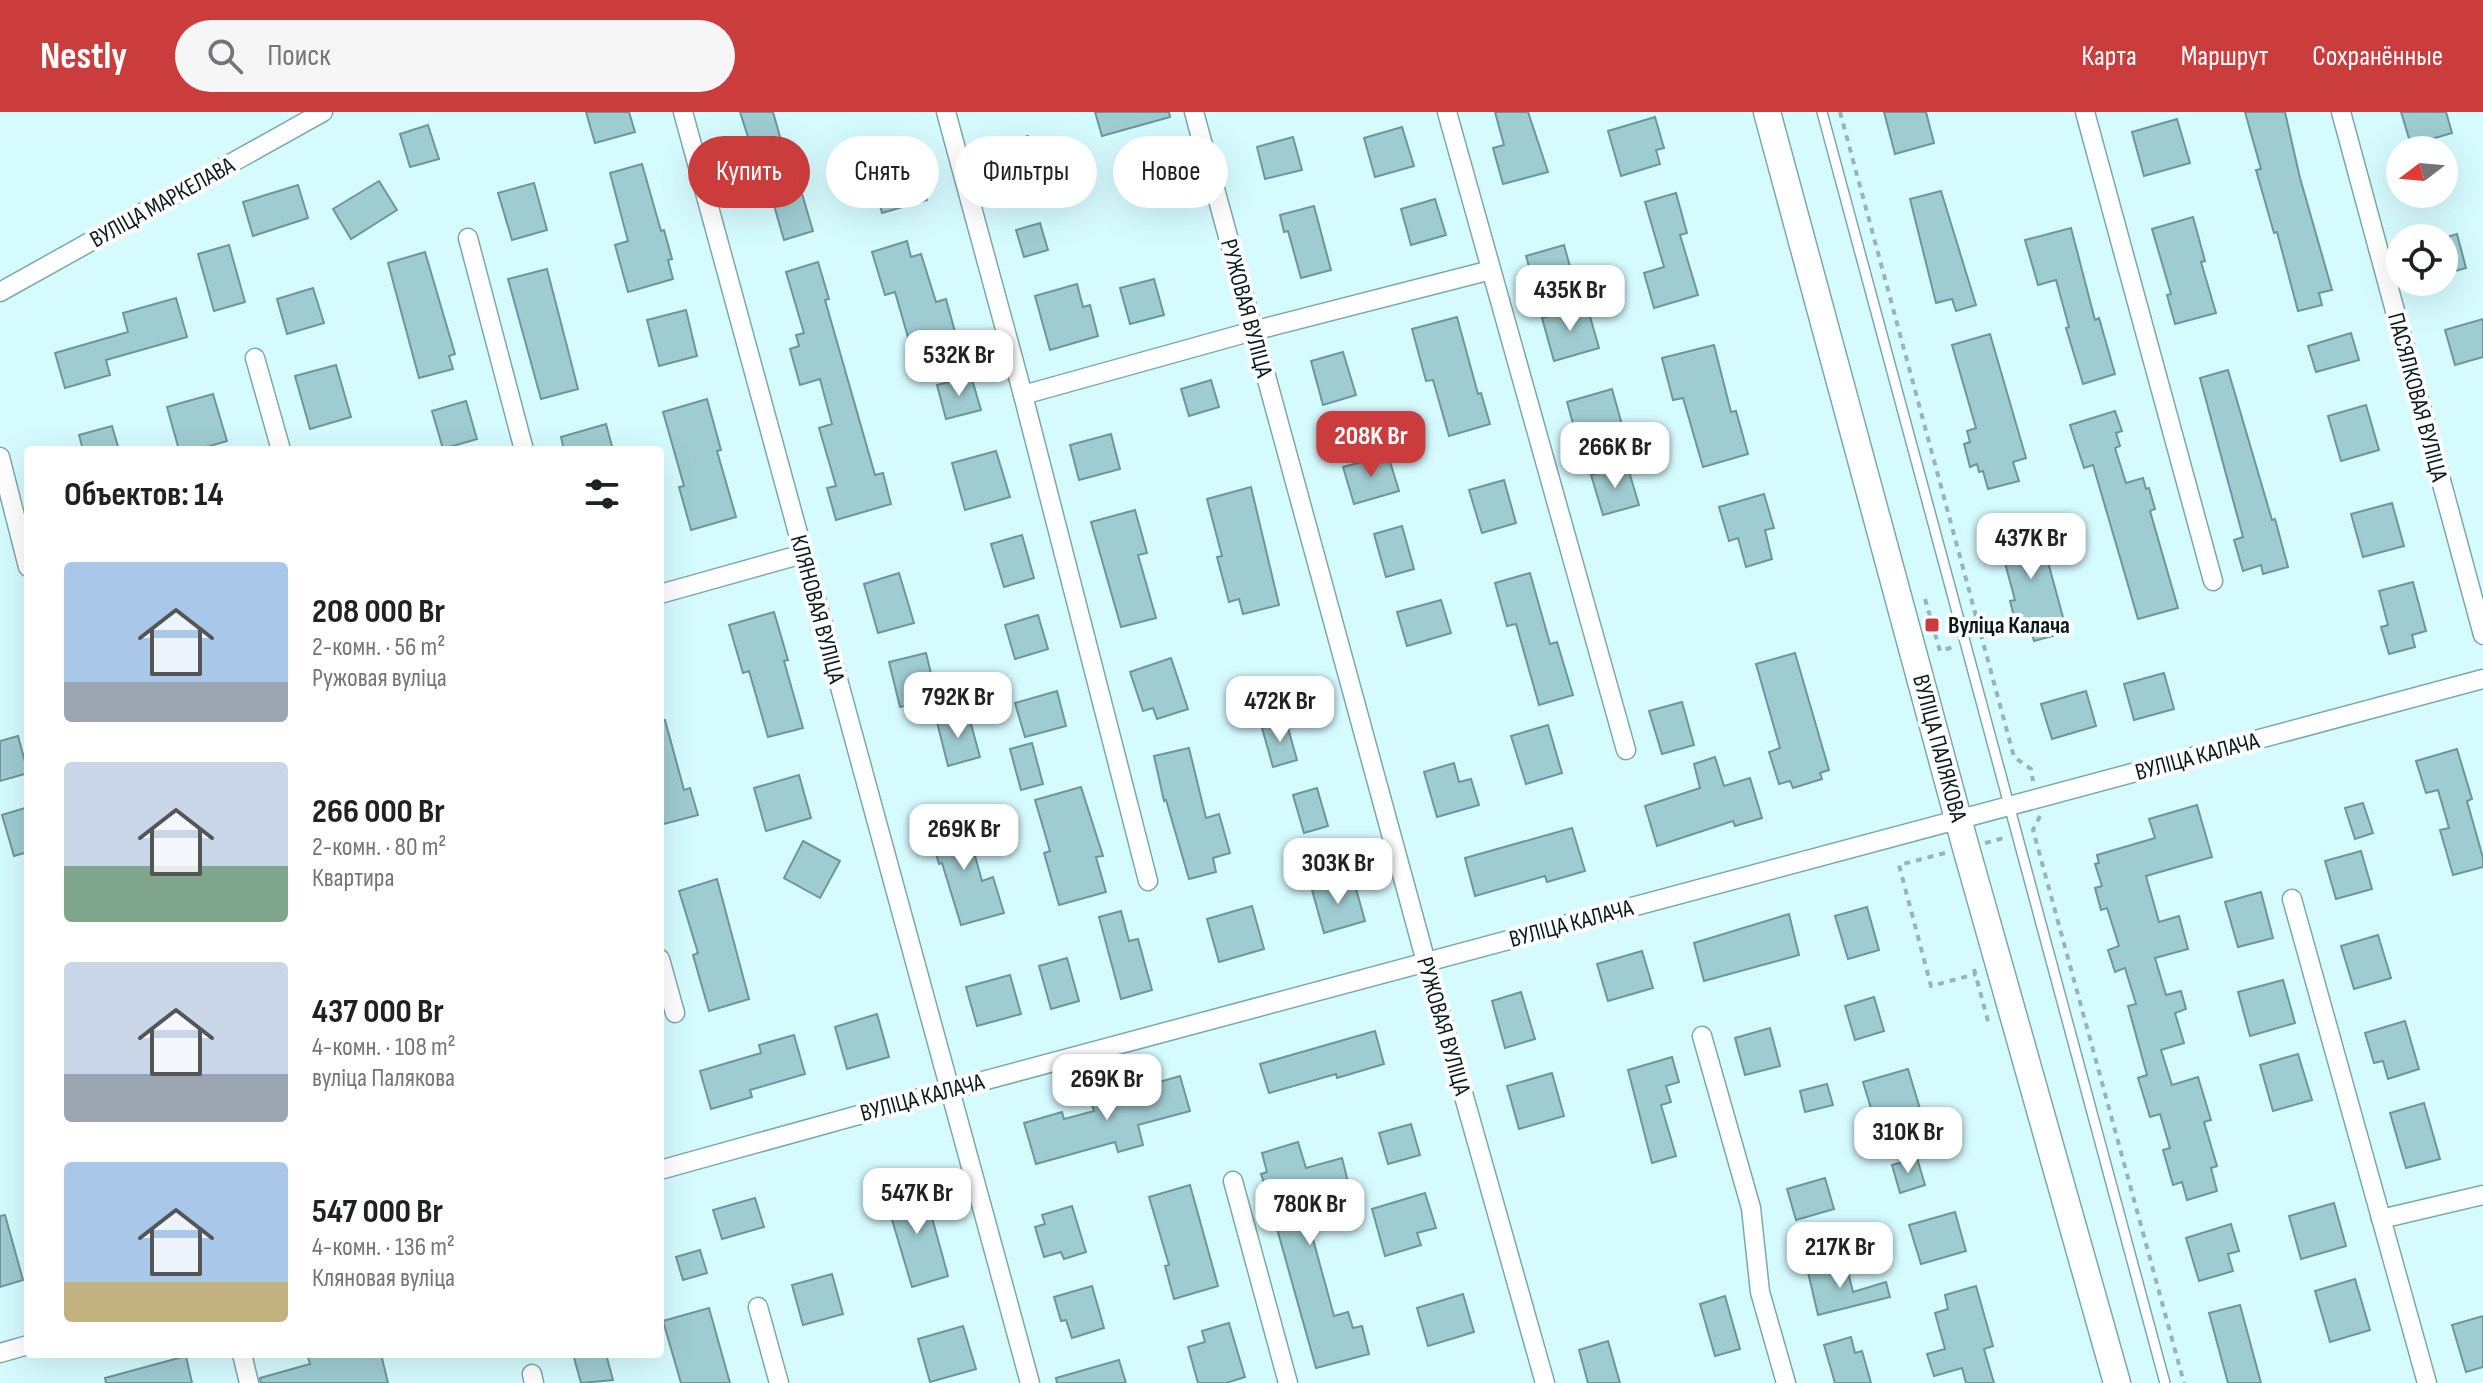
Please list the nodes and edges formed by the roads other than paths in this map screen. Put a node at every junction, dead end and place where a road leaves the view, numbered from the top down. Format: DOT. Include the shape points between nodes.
graph roads {
  1 [pos="323,112"];
  2 [pos="683,112"];
  3 [pos="946,112"];
  4 [pos="1194,112"];
  5 [pos="1447,112"];
  6 [pos="1767,112"];
  7 [pos="1822,112"];
  8 [pos="2085,112"];
  9 [pos="2341,112"];
  10 [pos="468,238"];
  11 [pos="1491,270"];
  12 [pos="0,292"];
  13 [pos="1253,331"];
  14 [pos="255,358"];
  15 [pos="1023,395"];
  16 [pos="280,446"];
  17 [pos="523,446"];
  18 [pos="0,457"];
  19 [pos="24,551"];
  20 [pos="803,554"];
  21 [pos="2213,581"];
  22 [pos="664,593"];
  23 [pos="2483,635"];
  24 [pos="2483,679"];
  25 [pos="1626,750"];
  26 [pos="2009,807"];
  27 [pos="1959,819"];
  28 [pos="1148,881"];
  29 [pos="2292,899"];
  30 [pos="1426,962"];
  31 [pos="664,973"];
  32 [pos="675,1013"];
  33 [pos="1702,1036"];
  34 [pos="949,1090"];
  35 [pos="664,1169"];
  36 [pos="1233,1181"];
  37 [pos="2483,1195"];
  38 [pos="2381,1219"];
  39 [pos="758,1307"];
  40 [pos="24,1346"];
  41 [pos="0,1353"];
  42 [pos="243,1358"];
  43 [pos="249,1383"];
  44 [pos="779,1383"];
  45 [pos="1030,1383"];
  46 [pos="1288,1383"];
  47 [pos="1545,1383"];
  48 [pos="1786,1383"];
  49 [pos="2117,1383"];
  50 [pos="2165,1383"];
  51 [pos="2427,1383"];
  1 -- 12 [label="street, ВУЛІЦА МАРКЕЛАВА"];
  2 -- 20 [label="street, КЛЯНОВАЯ ВУЛІЦА"];
  3 -- 15 [label="street"];
  4 -- 13 [label="street, РУЖОВАЯ ВУЛІЦА"];
  5 -- 11 [label="street"];
  6 -- 27 [label="street, ВУЛІЦА ПАЛЯКОВА"];
  7 -- 26 [label="lane"];
  8 -- 21 [label="street"];
  9 -- 23 [label="street, ПАСЯЛКОВАЯ ВУЛІЦА"];
  10 -- 17 [label="street"];
  11 -- 13 [label="street"];
  11 -- 25 [label="street"];
  13 -- 15 [label="street"];
  13 -- 30 [label="street, РУЖОВАЯ ВУЛІЦА"];
  14 -- 16 [label="street"];
  15 -- 28 [label="street"];
  18 -- 19 [label="street"];
  20 -- 22 [label="street"];
  20 -- 34 [label="street, КЛЯНОВАЯ ВУЛІЦА"];
  24 -- 26 [label="street, ВУЛІЦА КАЛАЧА"];
  26 -- 27 [label="street, ВУЛІЦА КАЛАЧА"];
  26 -- 50 [label="lane"];
  27 -- 30 [label="street, ВУЛІЦА КАЛАЧА"];
  27 -- 49 [label="street, ВУЛІЦА ПАЛЯКОВА"];
  29 -- 38 [label="street"];
  30 -- 34 [label="street, ВУЛІЦА КАЛАЧА"];
  30 -- 47 [label="street, РУЖОВАЯ ВУЛІЦА"];
  31 -- 32 [label="street"];
  33 -- 48 [label="street" via="1751,1208 1760,1292"];
  34 -- 35 [label="street, ВУЛІЦА КАЛАЧА"];
  34 -- 45 [label="street, КЛЯНОВАЯ ВУЛІЦА"];
  36 -- 46 [label="street"];
  37 -- 38 [label="street"];
  38 -- 51 [label="street"];
  39 -- 44 [label="street"];
  40 -- 41 [label="street"];
  42 -- 43 [label="street"];
}
